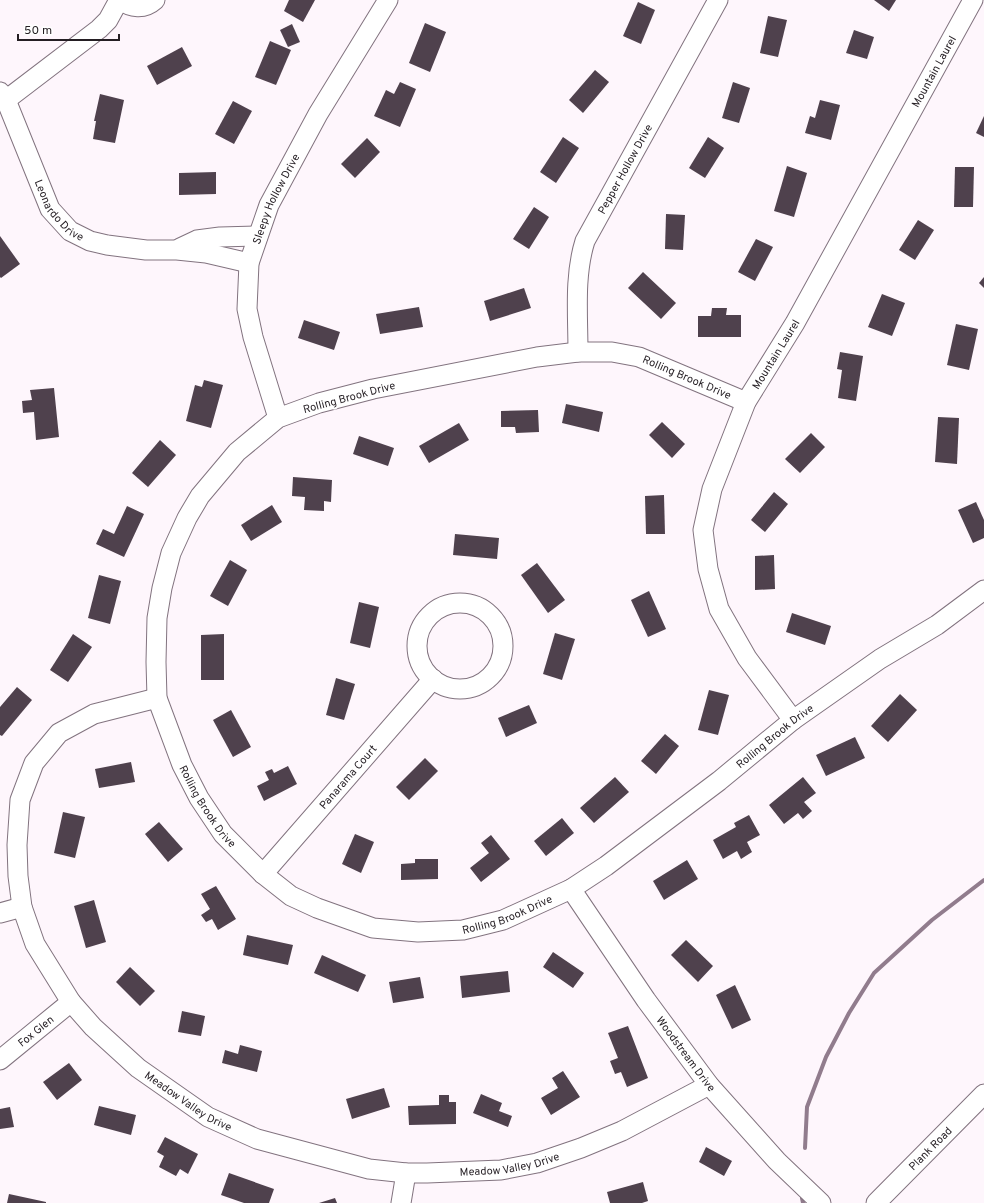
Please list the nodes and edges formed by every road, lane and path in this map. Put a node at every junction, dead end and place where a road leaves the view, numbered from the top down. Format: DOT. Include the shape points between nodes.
graph roads {
  1 [pos="120,0"];
  2 [pos="155,0"];
  3 [pos="388,0"];
  4 [pos="718,0"];
  5 [pos="973,0"];
  6 [pos="3,96"];
  7 [pos="258,236"];
  8 [pos="177,250"];
  9 [pos="249,263"];
  10 [pos="578,352"];
  11 [pos="746,402"];
  12 [pos="278,418"];
  13 [pos="984,590"];
  14 [pos="433,679"];
  15 [pos="157,698"];
  16 [pos="793,720"];
  17 [pos="263,874"];
  18 [pos="571,889"];
  19 [pos="22,908"];
  20 [pos="0,913"];
  21 [pos="71,1002"];
  22 [pos="0,1060"];
  23 [pos="709,1085"];
  24 [pos="984,1094"];
  25 [pos="406,1173"];
  26 [pos="401,1203"];
  27 [pos="821,1203"];
  28 [pos="876,1203"];
  1 -- 2 [label="street" via="140,7"];
  1 -- 6 [label="street" via="108,20 99,29"];
  3 -- 7 [label="street, Sleepy Hollow Drive" via="318,114 269,206"];
  4 -- 10 [label="street, Pepper Hollow Drive" via="585,241 579,274"];
  5 -- 11 [label="street, Mountain Laurel" via="795,323"];
  6 -- 8 [label="street, Leonardo Drive" via="50,209 70,231 90,241 107,245 146,250"];
  7 -- 8 [label="street, Leonardo Drive" via="197,240"];
  7 -- 9 [label="street, Sleepy Hollow Drive"];
  8 -- 9 [label="street, Leonardo Drive" via="206,253"];
  9 -- 12 [label="street, Sleepy Hollow Drive" via="247,309"];
  10 -- 11 [label="street, Rolling Brook Drive" via="612,352 639,357"];
  10 -- 12 [label="street, Rolling Brook Drive" via="537,357 380,388 319,403"];
  11 -- 16 [label="street, Mountain Laurel" via="712,489 703,530 708,569 719,609 747,658"];
  12 -- 15 [label="street, Rolling Brook Drive" via="237,452 200,496 171,553 158,618"];
  13 -- 16 [label="street, Rolling Brook Drive" via="937,625 880,659"];
  14 -- 14 [label="street" via="423,666 418,650 420,634 428,619 440,608 456,604 473,605 487,613 498,626 503,642 501,658 493,673 480,684 464,689 448,687"];
  14 -- 17 [label="street, Panarama Court"];
  15 -- 17 [label="street, Rolling Brook Drive" via="182,765 199,798 223,834"];
  15 -- 19 [label="street, Meadow Valley Drive" via="94,714 59,733 34,763 20,800 17,845"];
  16 -- 18 [label="street, Rolling Brook Drive" via="719,781 606,866"];
  17 -- 18 [label="street, Rolling Brook Drive" via="291,896 317,908 373,928 418,932 463,930 503,920"];
  18 -- 23 [label="street, Woodstream Drive" via="646,1000"];
  19 -- 20 [label="street"];
  19 -- 21 [label="street, Meadow Valley Drive" via="35,944"];
  21 -- 22 [label="street, Fox Glen"];
  21 -- 25 [label="street, Meadow Valley Drive" via="138,1068 208,1117 279,1146 369,1169"];
  23 -- 25 [label="street, Meadow Valley Drive" via="622,1131 537,1163 501,1170"];
  23 -- 27 [label="street, Woodstream Drive" via="777,1161"];
  24 -- 28 [label="street, Plank Road"];
  25 -- 26 [label="street"];
}
